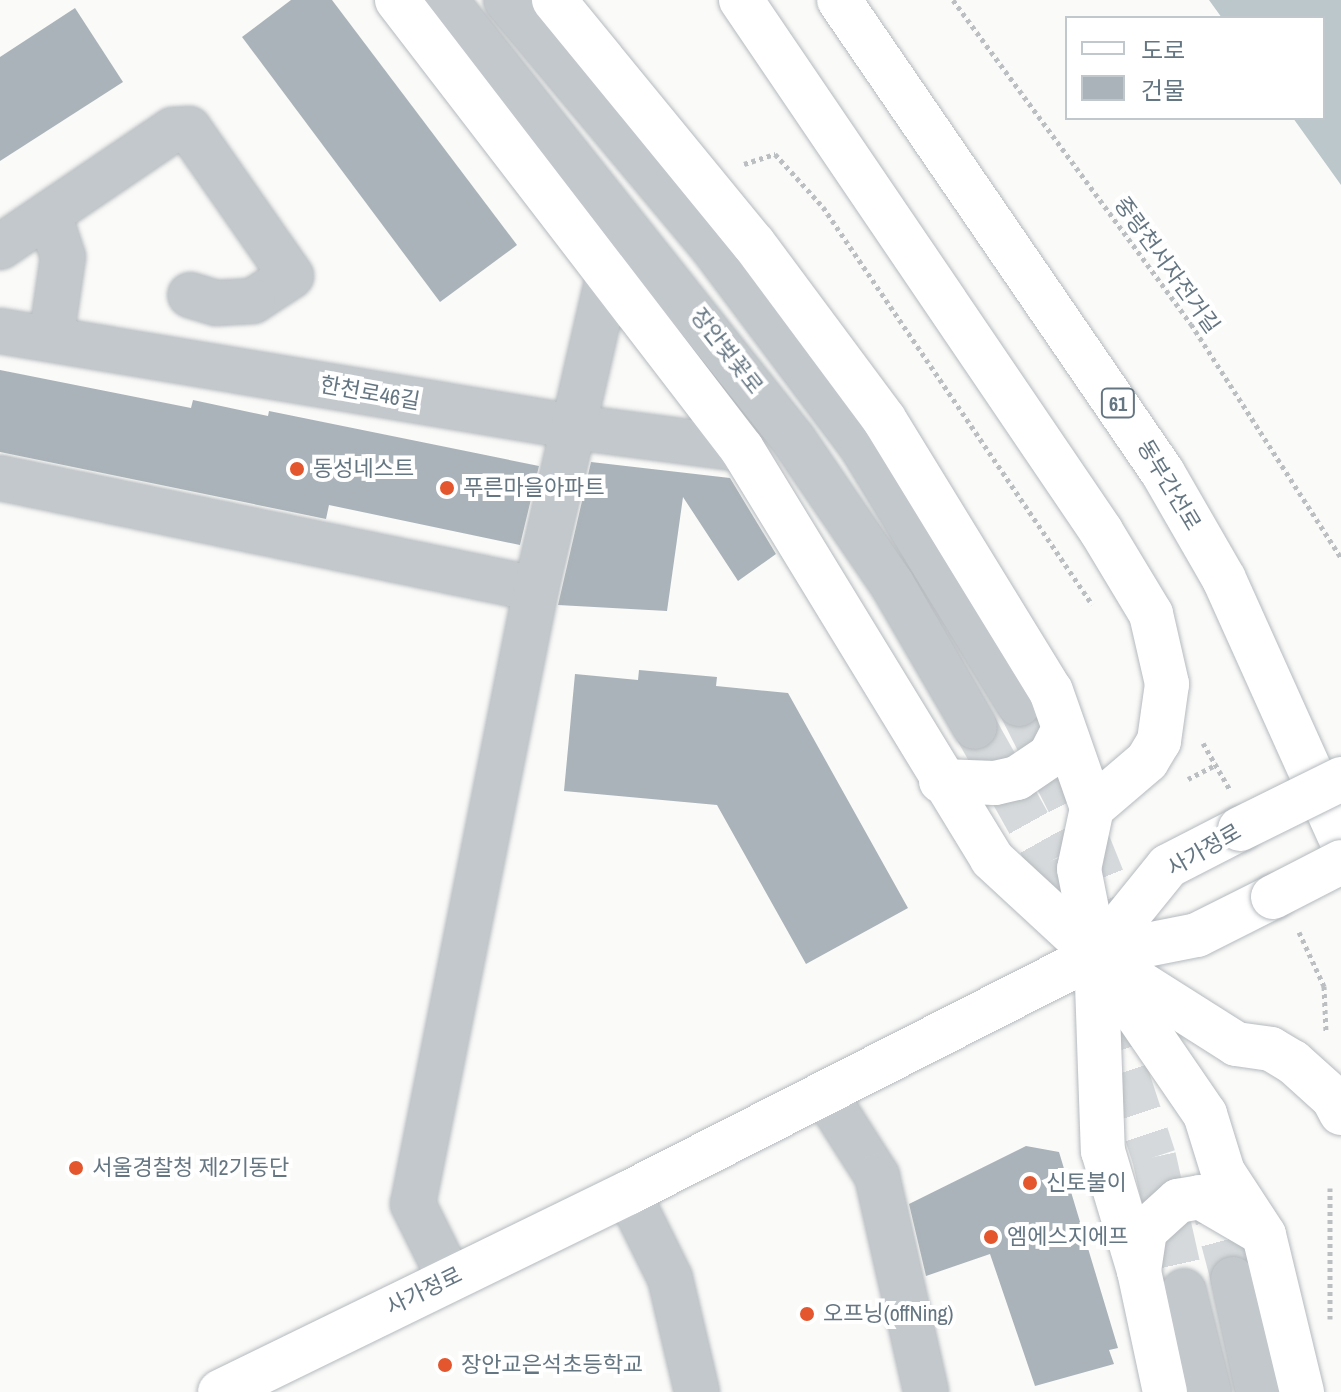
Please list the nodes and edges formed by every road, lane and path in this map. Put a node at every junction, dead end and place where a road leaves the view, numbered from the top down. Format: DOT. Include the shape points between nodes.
graph roads {
  1 [pos="397,0"];
  2 [pos="445,0"];
  3 [pos="506,0"];
  4 [pos="554,0"];
  5 [pos="741,0"];
  6 [pos="839,0"];
  7 [pos="953,0"];
  8 [pos="744,164"];
  9 [pos="49,214"];
  10 [pos="0,247"];
  11 [pos="608,277"];
  12 [pos="190,295"];
  13 [pos="0,331"];
  14 [pos="51,339"];
  15 [pos="574,427"];
  16 [pos="742,449"];
  17 [pos="0,478"];
  18 [pos="1341,558"];
  19 [pos="536,589"];
  20 [pos="1092,605"];
  21 [pos="1019,704"];
  22 [pos="975,727"];
  23 [pos="1063,731"];
  24 [pos="1341,779"];
  25 [pos="941,781"];
  26 [pos="1092,808"];
  27 [pos="1341,839"];
  28 [pos="1341,862"];
  29 [pos="1096,955"];
  30 [pos="825,1094"];
  31 [pos="1341,1113"];
  32 [pos="1330,1188"];
  33 [pos="628,1193"];
  34 [pos="1264,1235"];
  35 [pos="1139,1271"];
  36 [pos="450,1279"];
  37 [pos="1233,1279"];
  38 [pos="1184,1291"];
  39 [pos="1330,1324"];
  40 [pos="220,1392"];
  41 [pos="697,1392"];
  42 [pos="926,1392"];
  43 [pos="1165,1392"];
  44 [pos="1209,1392"];
  45 [pos="1258,1392"];
  46 [pos="1302,1392"];
  1 -- 11 [label="main road"];
  2 -- 22 [label="street, 장안벚꽃로" via="793,439 892,584"];
  3 -- 21 [label="street" via="714,249 862,447 931,552"];
  4 -- 23 [label="main road" via="754,244 884,419 1051,691"];
  5 -- 26 [label="main road" via="1101,531 1151,614 1167,684 1159,741 1147,761"];
  6 -- 27 [label="main road, 동부간선로 / 61" via="1163,473 1230,593"];
  7 -- 18 [label="path, 중랑천서자전거길" via="1191,324"];
  8 -- 20 [label="path" via="775,154 823,207"];
  9 -- 10 [label="street"];
  9 -- 12 [label="street" via="173,130 189,129 291,276 253,301 216,303"];
  9 -- 14 [label="street" via="63,257"];
  11 -- 15 [label="street"];
  11 -- 16 [label="main road"];
  13 -- 14 [label="street, 한천로46길"];
  14 -- 15 [label="street, 한천로46길"];
  15 -- 16 [label="street, 한천로46길"];
  15 -- 19 [label="street"];
  16 -- 25 [label="main road"];
  17 -- 19 [label="street"];
  19 -- 36 [label="street" via="413,1204"];
  23 -- 25 [label="main road" via="1050,756 1017,778 995,783"];
  23 -- 26 [label="main road"];
  24 -- 29 [label="main road, 사가정로, bridge" via="1168,866"];
  25 -- 29 [label="main road" via="992,859"];
  26 -- 29 [label="main road" via="1079,869"];
  28 -- 29 [label="main road, 사가정로, bridge" via="1197,935"];
  29 -- 30 [label="main road, 사가정로"];
  29 -- 31 [label="main road" via="1236,1044 1271,1049 1293,1062 1333,1098"];
  29 -- 34 [label="main road" via="1205,1114 1223,1172"];
  29 -- 35 [label="main road" via="1103,1151"];
  30 -- 33 [label="main road, 사가정로"];
  30 -- 42 [label="street" via="877,1176"];
  32 -- 39 [label="path"];
  33 -- 36 [label="main road, 사가정로"];
  33 -- 41 [label="street" via="670,1278"];
  34 -- 35 [label="main road" via="1200,1197 1178,1201 1145,1231"];
  34 -- 46 [label="main road"];
  35 -- 43 [label="main road"];
  36 -- 40 [label="main road, 사가정로"];
  37 -- 45 [label="street"];
  38 -- 44 [label="street"];
}
